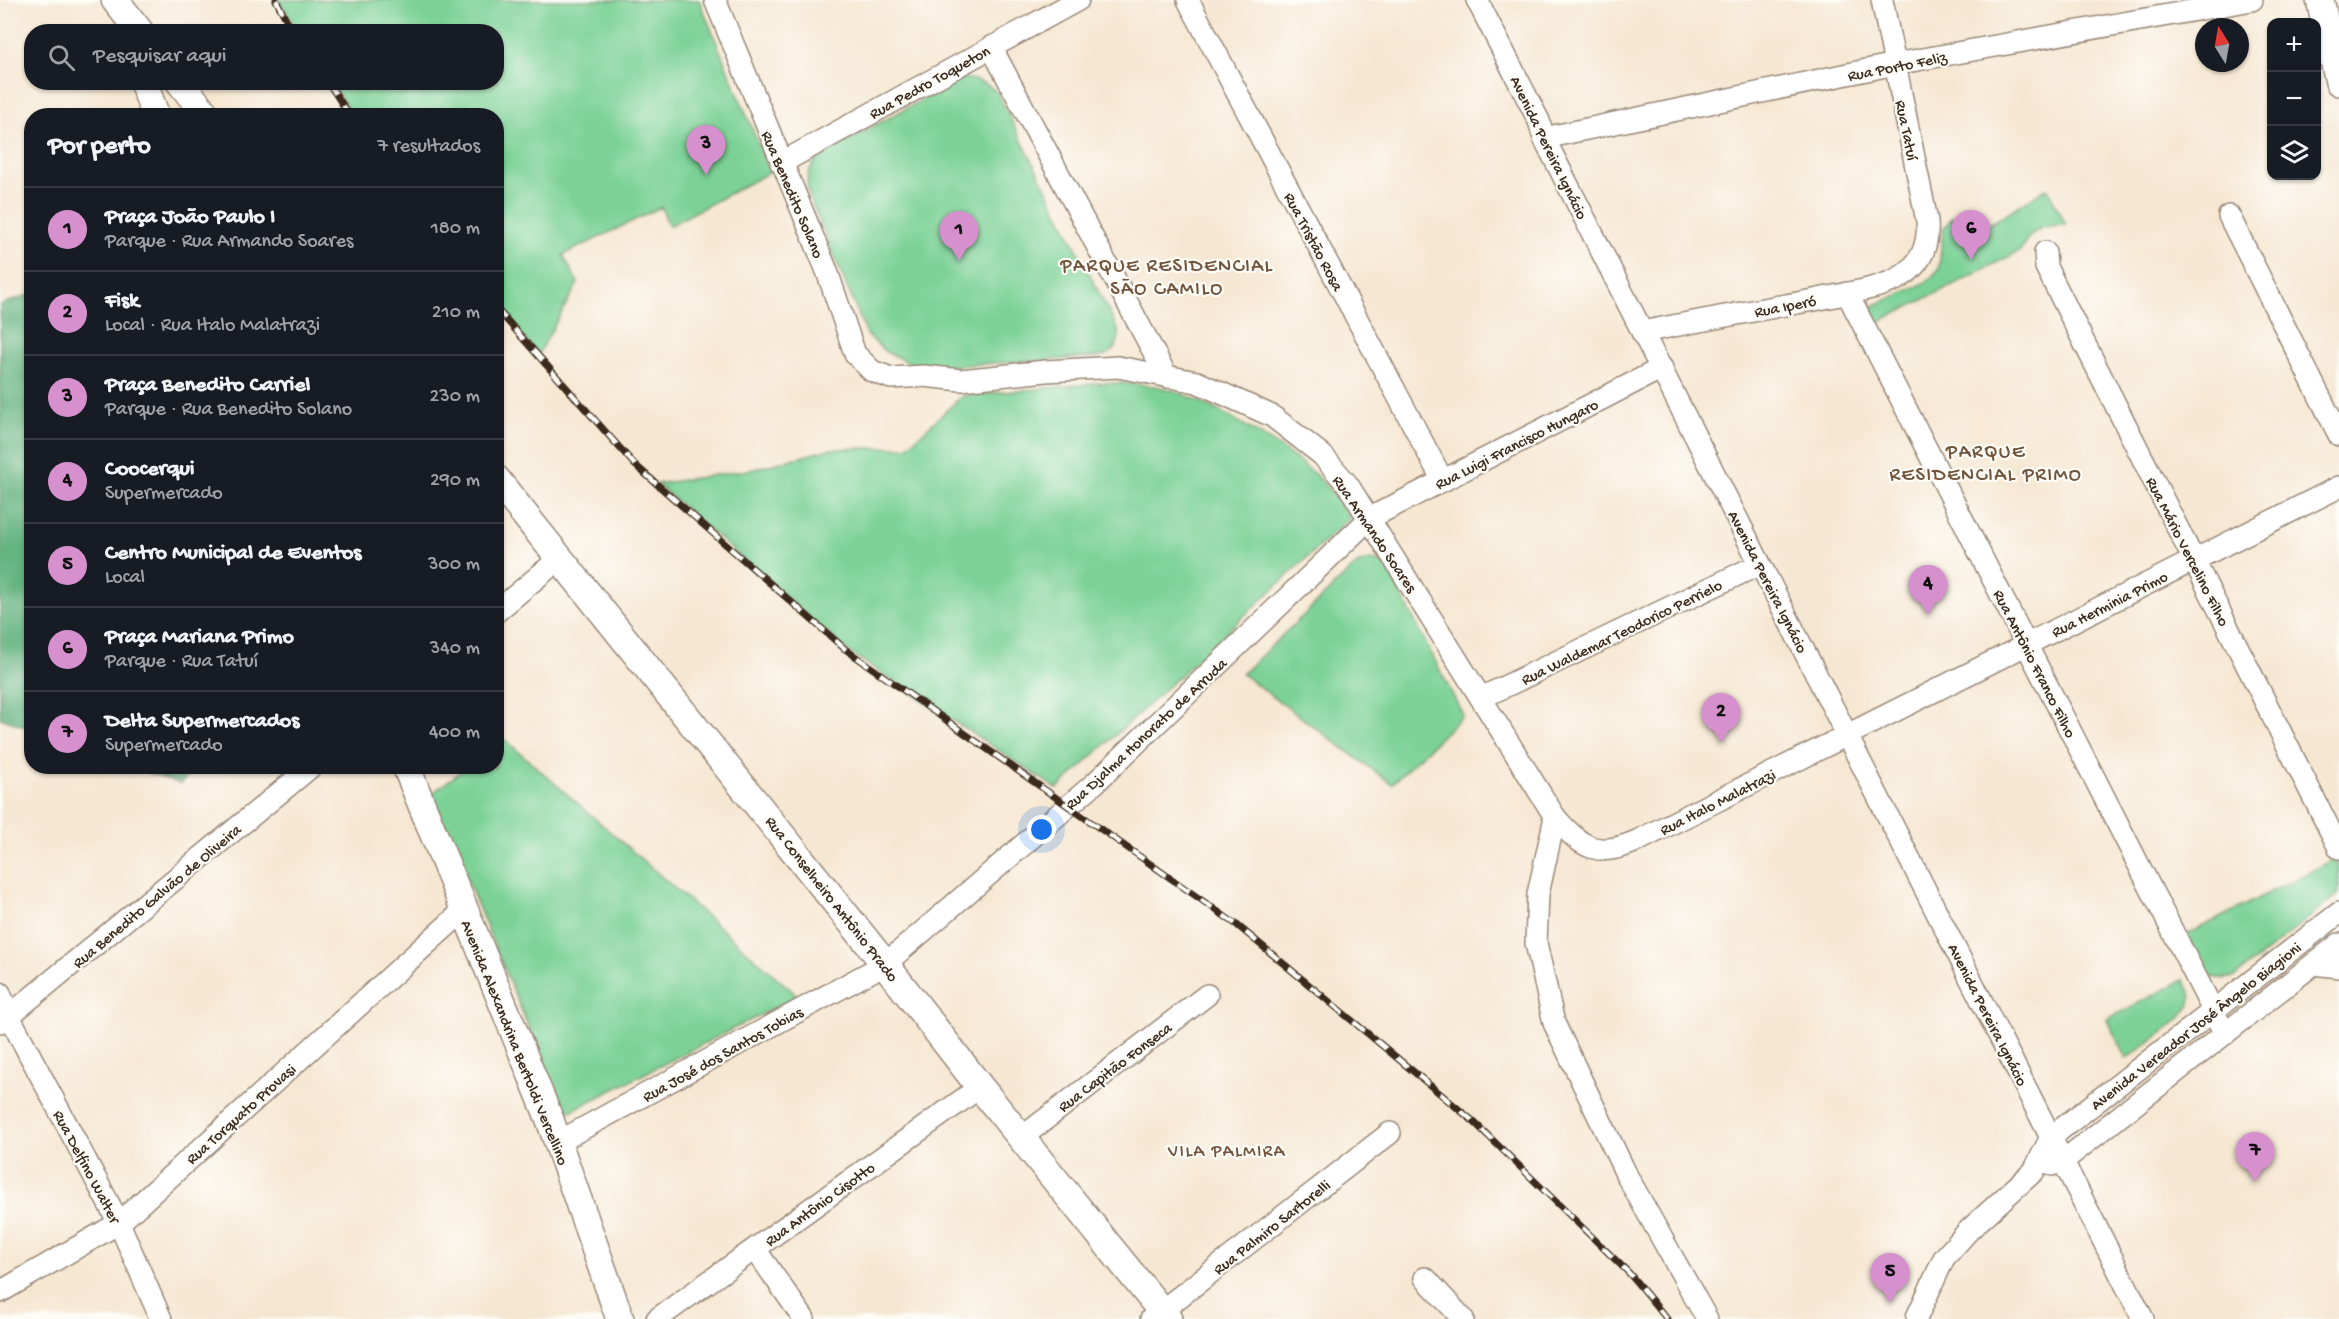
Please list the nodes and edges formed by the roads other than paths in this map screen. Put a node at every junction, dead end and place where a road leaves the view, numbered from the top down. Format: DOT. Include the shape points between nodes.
graph roads {
  1 [pos="113,0"];
  2 [pos="715,0"];
  3 [pos="1078,0"];
  4 [pos="1188,0"];
  5 [pos="1477,0"];
  6 [pos="1882,0"];
  7 [pos="2252,0"];
  8 [pos="2329,16"];
  9 [pos="121,24"];
  10 [pos="133,24"];
  11 [pos="991,47"];
  12 [pos="1895,64"];
  13 [pos="2339,82"];
  14 [pos="146,90"];
  15 [pos="193,98"];
  16 [pos="153,108"];
  17 [pos="170,108"];
  18 [pos="1544,138"];
  19 [pos="781,163"];
  20 [pos="2229,216"];
  21 [pos="2045,252"];
  22 [pos="1920,259"];
  23 [pos="1846,293"];
  24 [pos="1642,332"];
  25 [pos="1662,368"];
  26 [pos="885,377"];
  27 [pos="1167,377"];
  28 [pos="2339,435"];
  29 [pos="1443,481"];
  30 [pos="2339,487"];
  31 [pos="504,488"];
  32 [pos="1370,518"];
  33 [pos="560,558"];
  34 [pos="2194,561"];
  35 [pos="1760,564"];
  36 [pos="504,605"];
  37 [pos="2026,645"];
  38 [pos="1481,698"];
  39 [pos="1847,735"];
  40 [pos="302,774"];
  41 [pos="409,774"];
  42 [pos="1555,818"];
  43 [pos="1584,844"];
  44 [pos="2339,848"];
  45 [pos="463,911"];
  46 [pos="2339,913"];
  47 [pos="2339,944"];
  48 [pos="885,964"];
  49 [pos="2314,964"];
  50 [pos="2339,967"];
  51 [pos="0,993"];
  52 [pos="1207,995"];
  53 [pos="2213,1011"];
  54 [pos="5,1019"];
  55 [pos="2225,1034"];
  56 [pos="980,1087"];
  57 [pos="1390,1133"];
  58 [pos="2051,1137"];
  59 [pos="1021,1138"];
  60 [pos="558,1142"];
  61 [pos="2063,1161"];
  62 [pos="2034,1171"];
  63 [pos="118,1223"];
  64 [pos="755,1249"];
  65 [pos="1425,1278"];
  66 [pos="0,1292"];
  67 [pos="1161,1316"];
  68 [pos="1917,1317"];
  69 [pos="161,1319"];
  70 [pos="620,1319"];
  71 [pos="657,1319"];
  72 [pos="804,1319"];
  73 [pos="1463,1319"];
  74 [pos="1707,1319"];
  75 [pos="2143,1319"];
  1 -- 9 [label="main road"];
  1 -- 10 [label="main road"];
  2 -- 19 [label="street, Rua Benedito Solano"];
  3 -- 11 [label="street, Rua Pedro Toqueton"];
  4 -- 29 [label="street, Rua Tristão Rosa"];
  5 -- 18 [label="street, Avenida Pereira Ignácio"];
  6 -- 12 [label="street, Rua Tatuí"];
  7 -- 12 [label="street, Rua Porto Feliz"];
  8 -- 13 [label="main road"];
  11 -- 19 [label="street, Rua Pedro Toqueton"];
  11 -- 27 [label="street"];
  12 -- 18 [label="street, Rua Porto Feliz"];
  12 -- 22 [label="street, Rua Tatuí" via="1927,221 1926,248"];
  14 -- 16 [label="main road"];
  15 -- 17 [label="main road"];
  18 -- 24 [label="street, Avenida Pereira Ignácio"];
  19 -- 26 [label="street, Rua Benedito Solano" via="840,304 855,354 872,371"];
  20 -- 28 [label="street"];
  21 -- 34 [label="street, Rua Mário Vercelino Filho" via="2046,267"];
  22 -- 23 [label="street, Rua Iperó" via="1899,278"];
  23 -- 24 [label="street, Rua Iperó"];
  23 -- 37 [label="street, Rua Antônio Franco Filho"];
  24 -- 25 [label="street, Avenida Pereira Ignácio"];
  25 -- 29 [label="street, Rua Luigi Francisco Hungaro"];
  25 -- 35 [label="street, Avenida Pereira Ignácio"];
  26 -- 27 [label="street, Rua Armando Soares" via="961,380 1118,367"];
  27 -- 32 [label="street, Rua Armando Soares" via="1198,383 1272,416 1322,455"];
  29 -- 32 [label="street, Rua Luigi Francisco Hungaro"];
  30 -- 34 [label="street, Rua Herminia Primo"];
  31 -- 33 [label="main road, Rua Conselheiro Antônio Prado"];
  32 -- 38 [label="street, Rua Armando Soares"];
  32 -- 48 [label="street, Rua Djalma Honorato de Arruda" via="1095,783"];
  33 -- 36 [label="street"];
  33 -- 48 [label="main road, Rua Conselheiro Antônio Prado"];
  34 -- 37 [label="street, Rua Herminia Primo"];
  34 -- 44 [label="street, Rua Mário Vercelino Filho"];
  35 -- 38 [label="street, Rua Waldemar Teodorico Perrielo"];
  35 -- 39 [label="street, Avenida Pereira Ignácio"];
  37 -- 39 [label="street, Rua Herminia Primo"];
  37 -- 53 [label="street, Rua Antônio Franco Filho"];
  38 -- 42 [label="street, Rua Armando Soares"];
  39 -- 43 [label="street, Rua Italo Malatrazi" via="1622,848 1606,850"];
  39 -- 58 [label="street, Avenida Pereira Ignácio"];
  40 -- 54 [label="street, Rua Benedito Galvão de Oliveira"];
  41 -- 45 [label="main road, Avenida Alexandrina Bertoldi Vercellino"];
  42 -- 43 [label="street, Rua Armando Soares"];
  42 -- 74 [label="street" via="1538,894 1536,943 1554,1023 1627,1176"];
  45 -- 60 [label="main road, Avenida Alexandrina Bertoldi Vercellino"];
  45 -- 63 [label="street, Rua Torquato Provasi"];
  46 -- 53 [label="street, Avenida Vereador José Ângelo Biagioni"];
  47 -- 49 [label="street, Avenida Vereador José Ângelo Biagioni"];
  48 -- 56 [label="main road, Rua Conselheiro Antônio Prado"];
  48 -- 60 [label="street, Rua José dos Santos Tobias"];
  49 -- 50 [label="street"];
  49 -- 55 [label="street, Avenida Vereador José Ângelo Biagioni"];
  51 -- 54 [label="street, Rua Delfino Walter"];
  52 -- 59 [label="street, Rua Capitão Fonseca"];
  53 -- 55 [label="street, Rua Antônio Franco Filho"];
  53 -- 58 [label="street, Avenida Vereador José Ângelo Biagioni"];
  54 -- 63 [label="street, Rua Delfino Walter"];
  55 -- 61 [label="street, Avenida Vereador José Ângelo Biagioni"];
  56 -- 59 [label="main road, Rua Conselheiro Antônio Prado"];
  56 -- 64 [label="street, Rua Antônio Cisotto"];
  57 -- 67 [label="street, Rua Palmiro Sartorelli"];
  58 -- 61 [label="street, Avenida Pereira Ignácio"];
  58 -- 62 [label="street"];
  59 -- 67 [label="main road, Rua Conselheiro Antônio Prado"];
  60 -- 70 [label="main road, Avenida Alexandrina Bertoldi Vercellino"];
  61 -- 62 [label="street, Avenida Vereador José Ângelo Biagioni"];
  61 -- 75 [label="street, Avenida Pereira Ignácio"];
  62 -- 68 [label="street" via="1944,1258"];
  63 -- 66 [label="street, Rua Torquato Provasi"];
  63 -- 69 [label="street, Rua Delfino Walter"];
  64 -- 71 [label="street, Rua Antônio Cisotto"];
  64 -- 72 [label="street"];
  65 -- 73 [label="street"];
}
